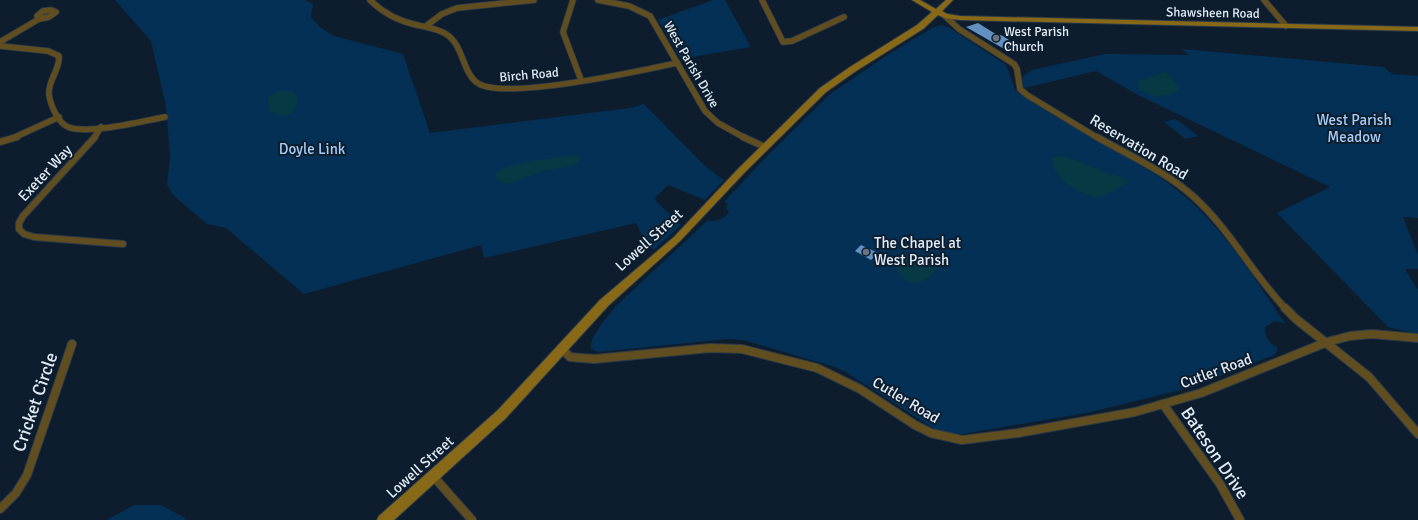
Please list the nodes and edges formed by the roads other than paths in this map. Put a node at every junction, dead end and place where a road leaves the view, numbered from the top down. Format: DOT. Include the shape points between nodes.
graph roads {
  1 [pos="370,0"];
  2 [pos="534,0"];
  3 [pos="573,0"];
  4 [pos="598,0"];
  5 [pos="762,0"];
  6 [pos="915,0"];
  7 [pos="950,0"];
  8 [pos="1264,0"];
  9 [pos="937,12"];
  10 [pos="945,16"];
  11 [pos="844,17"];
  12 [pos="39,18"];
  13 [pos="426,26"];
  14 [pos="1286,26"];
  15 [pos="1418,29"];
  16 [pos="0,42"];
  17 [pos="0,46"];
  18 [pos="677,64"];
  19 [pos="581,80"];
  20 [pos="59,117"];
  21 [pos="165,117"];
  22 [pos="101,127"];
  23 [pos="0,142"];
  24 [pos="765,147"];
  25 [pos="123,244"];
  26 [pos="1418,338"];
  27 [pos="1327,342"];
  28 [pos="72,344"];
  29 [pos="562,349"];
  30 [pos="1163,404"];
  31 [pos="1418,434"];
  32 [pos="434,477"];
  33 [pos="0,509"];
  34 [pos="384,520"];
  35 [pos="472,520"];
  36 [pos="1240,520"];
  1 -- 13 [label="street, Birch Road" via="389,16"];
  2 -- 13 [label="street" via="457,8 442,14"];
  3 -- 19 [label="street" via="563,32"];
  4 -- 18 [label="street, West Parish Drive" via="649,14"];
  5 -- 11 [label="street" via="783,42 792,41"];
  6 -- 9 [label="main road, Shawsheen Road"];
  7 -- 9 [label="main road, Lowell Street"];
  8 -- 14 [label="street"];
  9 -- 10 [label="main road, Shawsheen Road"];
  9 -- 24 [label="main road, Lowell Street" via="920,27 823,90"];
  10 -- 14 [label="main road, Shawsheen Road" via="1004,20"];
  10 -- 27 [label="street, Reservation Road" via="959,29 1014,64 1020,89 1027,95 1157,170 1195,198 1235,243 1267,289 1296,319"];
  12 -- 16 [label="street"];
  13 -- 19 [label="street, Birch Road" via="452,39 474,79 484,86 510,89"];
  14 -- 15 [label="main road, Shawsheen Road"];
  17 -- 20 [label="street" via="48,51 59,56 49,92"];
  18 -- 19 [label="street, Birch Road" via="624,75"];
  18 -- 24 [label="street, West Parish Drive" via="712,119 726,130"];
  20 -- 22 [label="street" via="63,124 72,128"];
  20 -- 23 [label="street" via="21,136"];
  21 -- 22 [label="street"];
  22 -- 25 [label="street, Exeter Way" via="98,134 22,216 18,229 34,237"];
  24 -- 29 [label="main road, Lowell Street" via="677,239 604,303"];
  26 -- 27 [label="street" via="1372,334"];
  27 -- 30 [label="street, Cutler Road" via="1201,393"];
  27 -- 31 [label="street, Reservation Road" via="1369,377"];
  28 -- 33 [label="street, Cricket Circle" via="27,475 16,493"];
  29 -- 30 [label="street, Cutler Road" via="570,357 594,359 710,348 742,349 816,368 860,389 931,433 962,440 1018,433 1135,412"];
  29 -- 32 [label="main road, Lowell Street" via="511,405"];
  30 -- 36 [label="street, Bateson Drive" via="1220,484"];
  32 -- 34 [label="main road, Lowell Street"];
  32 -- 35 [label="street"];
}
